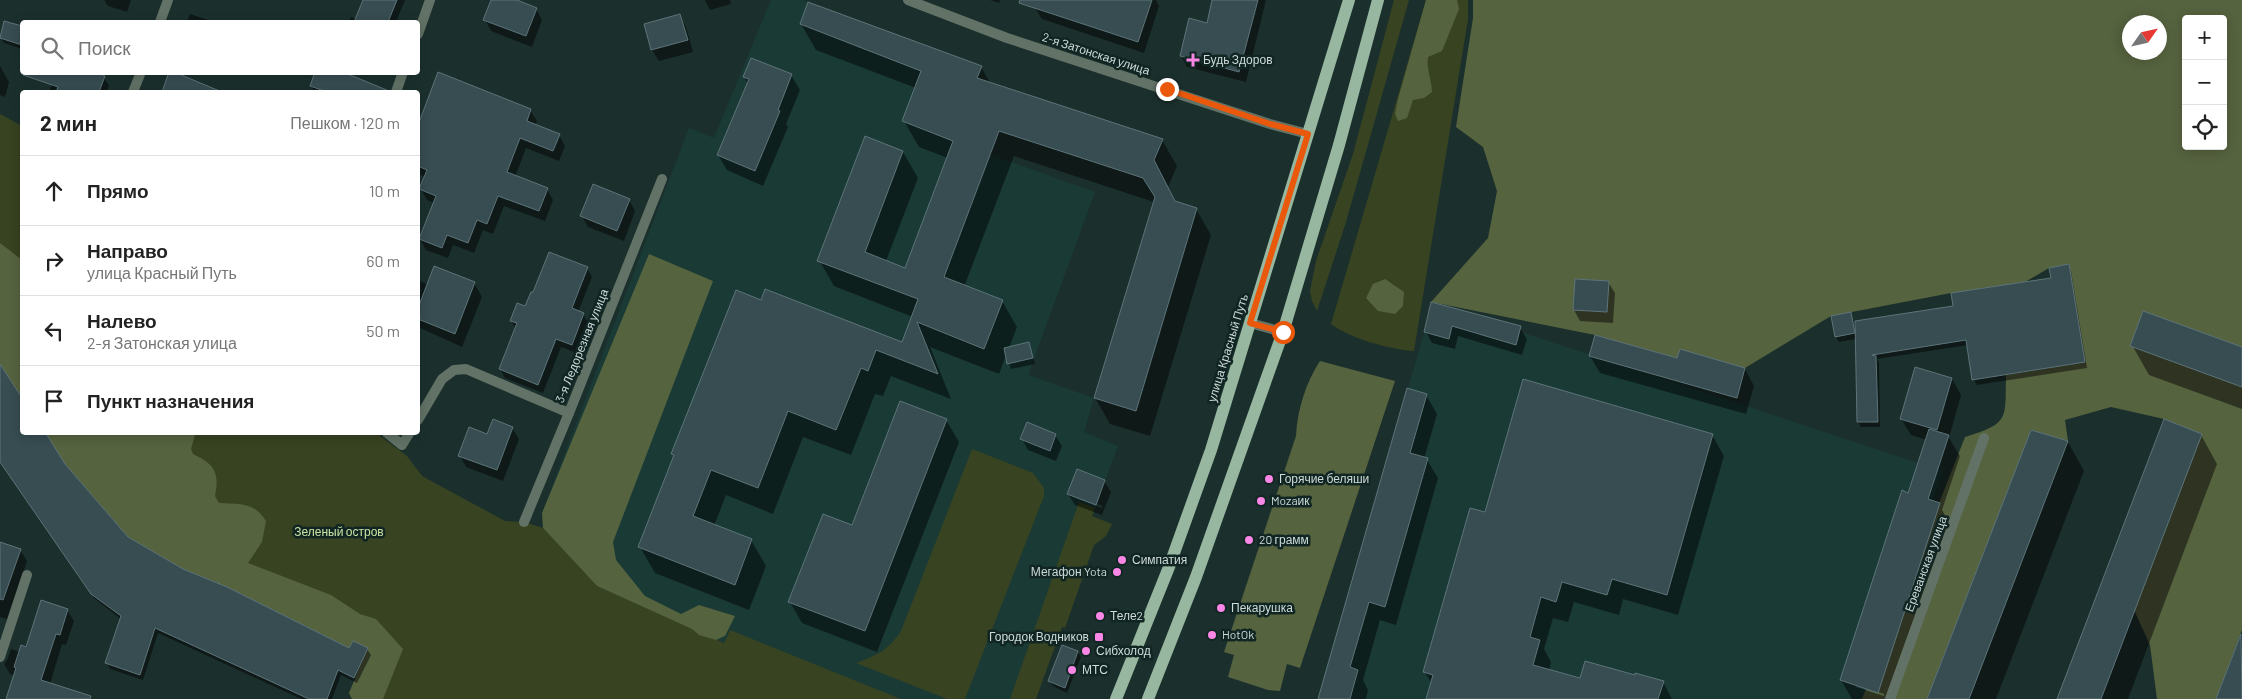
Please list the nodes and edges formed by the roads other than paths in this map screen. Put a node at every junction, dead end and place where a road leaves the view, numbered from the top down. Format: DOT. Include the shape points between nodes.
graph roads {
  1 [pos="168,0"];
  2 [pos="430,0"];
  3 [pos="908,0"];
  4 [pos="1349,0"];
  5 [pos="1378,0"];
  6 [pos="161,20"];
  7 [pos="420,28"];
  8 [pos="140,75"];
  9 [pos="402,75"];
  10 [pos="134,90"];
  11 [pos="397,90"];
  12 [pos="1308,134"];
  13 [pos="662,179"];
  14 [pos="1250,323"];
  15 [pos="1283,332"];
  16 [pos="569,413"];
  17 [pos="420,417"];
  18 [pos="390,435"];
  19 [pos="408,435"];
  20 [pos="1984,438"];
  21 [pos="524,522"];
  22 [pos="27,575"];
  23 [pos="0,657"];
  24 [pos="1116,699"];
  25 [pos="1148,699"];
  26 [pos="1890,699"];
  1 -- 6 [label="street"];
  2 -- 7 [label="street"];
  3 -- 12 [label="street, 2-я Затонская улица" via="1007,38"];
  4 -- 12 [label="main road, улица Красный Путь"];
  5 -- 15 [label="main road"];
  8 -- 10 [label="street"];
  9 -- 11 [label="street"];
  12 -- 14 [label="main road, улица Красный Путь"];
  13 -- 16 [label="street, 3-я Ледорезная улица"];
  14 -- 15 [label="street"];
  14 -- 24 [label="main road, улица Красный Путь" via="1211,450"];
  15 -- 25 [label="main road" via="1199,569"];
  16 -- 17 [label="street" via="466,370 454,370 442,379"];
  16 -- 21 [label="street, 3-я Ледорезная улица"];
  18 -- 19 [label="street" via="402,445"];
  20 -- 26 [label="street, Ереванская улица"];
  22 -- 23 [label="street"];
}
